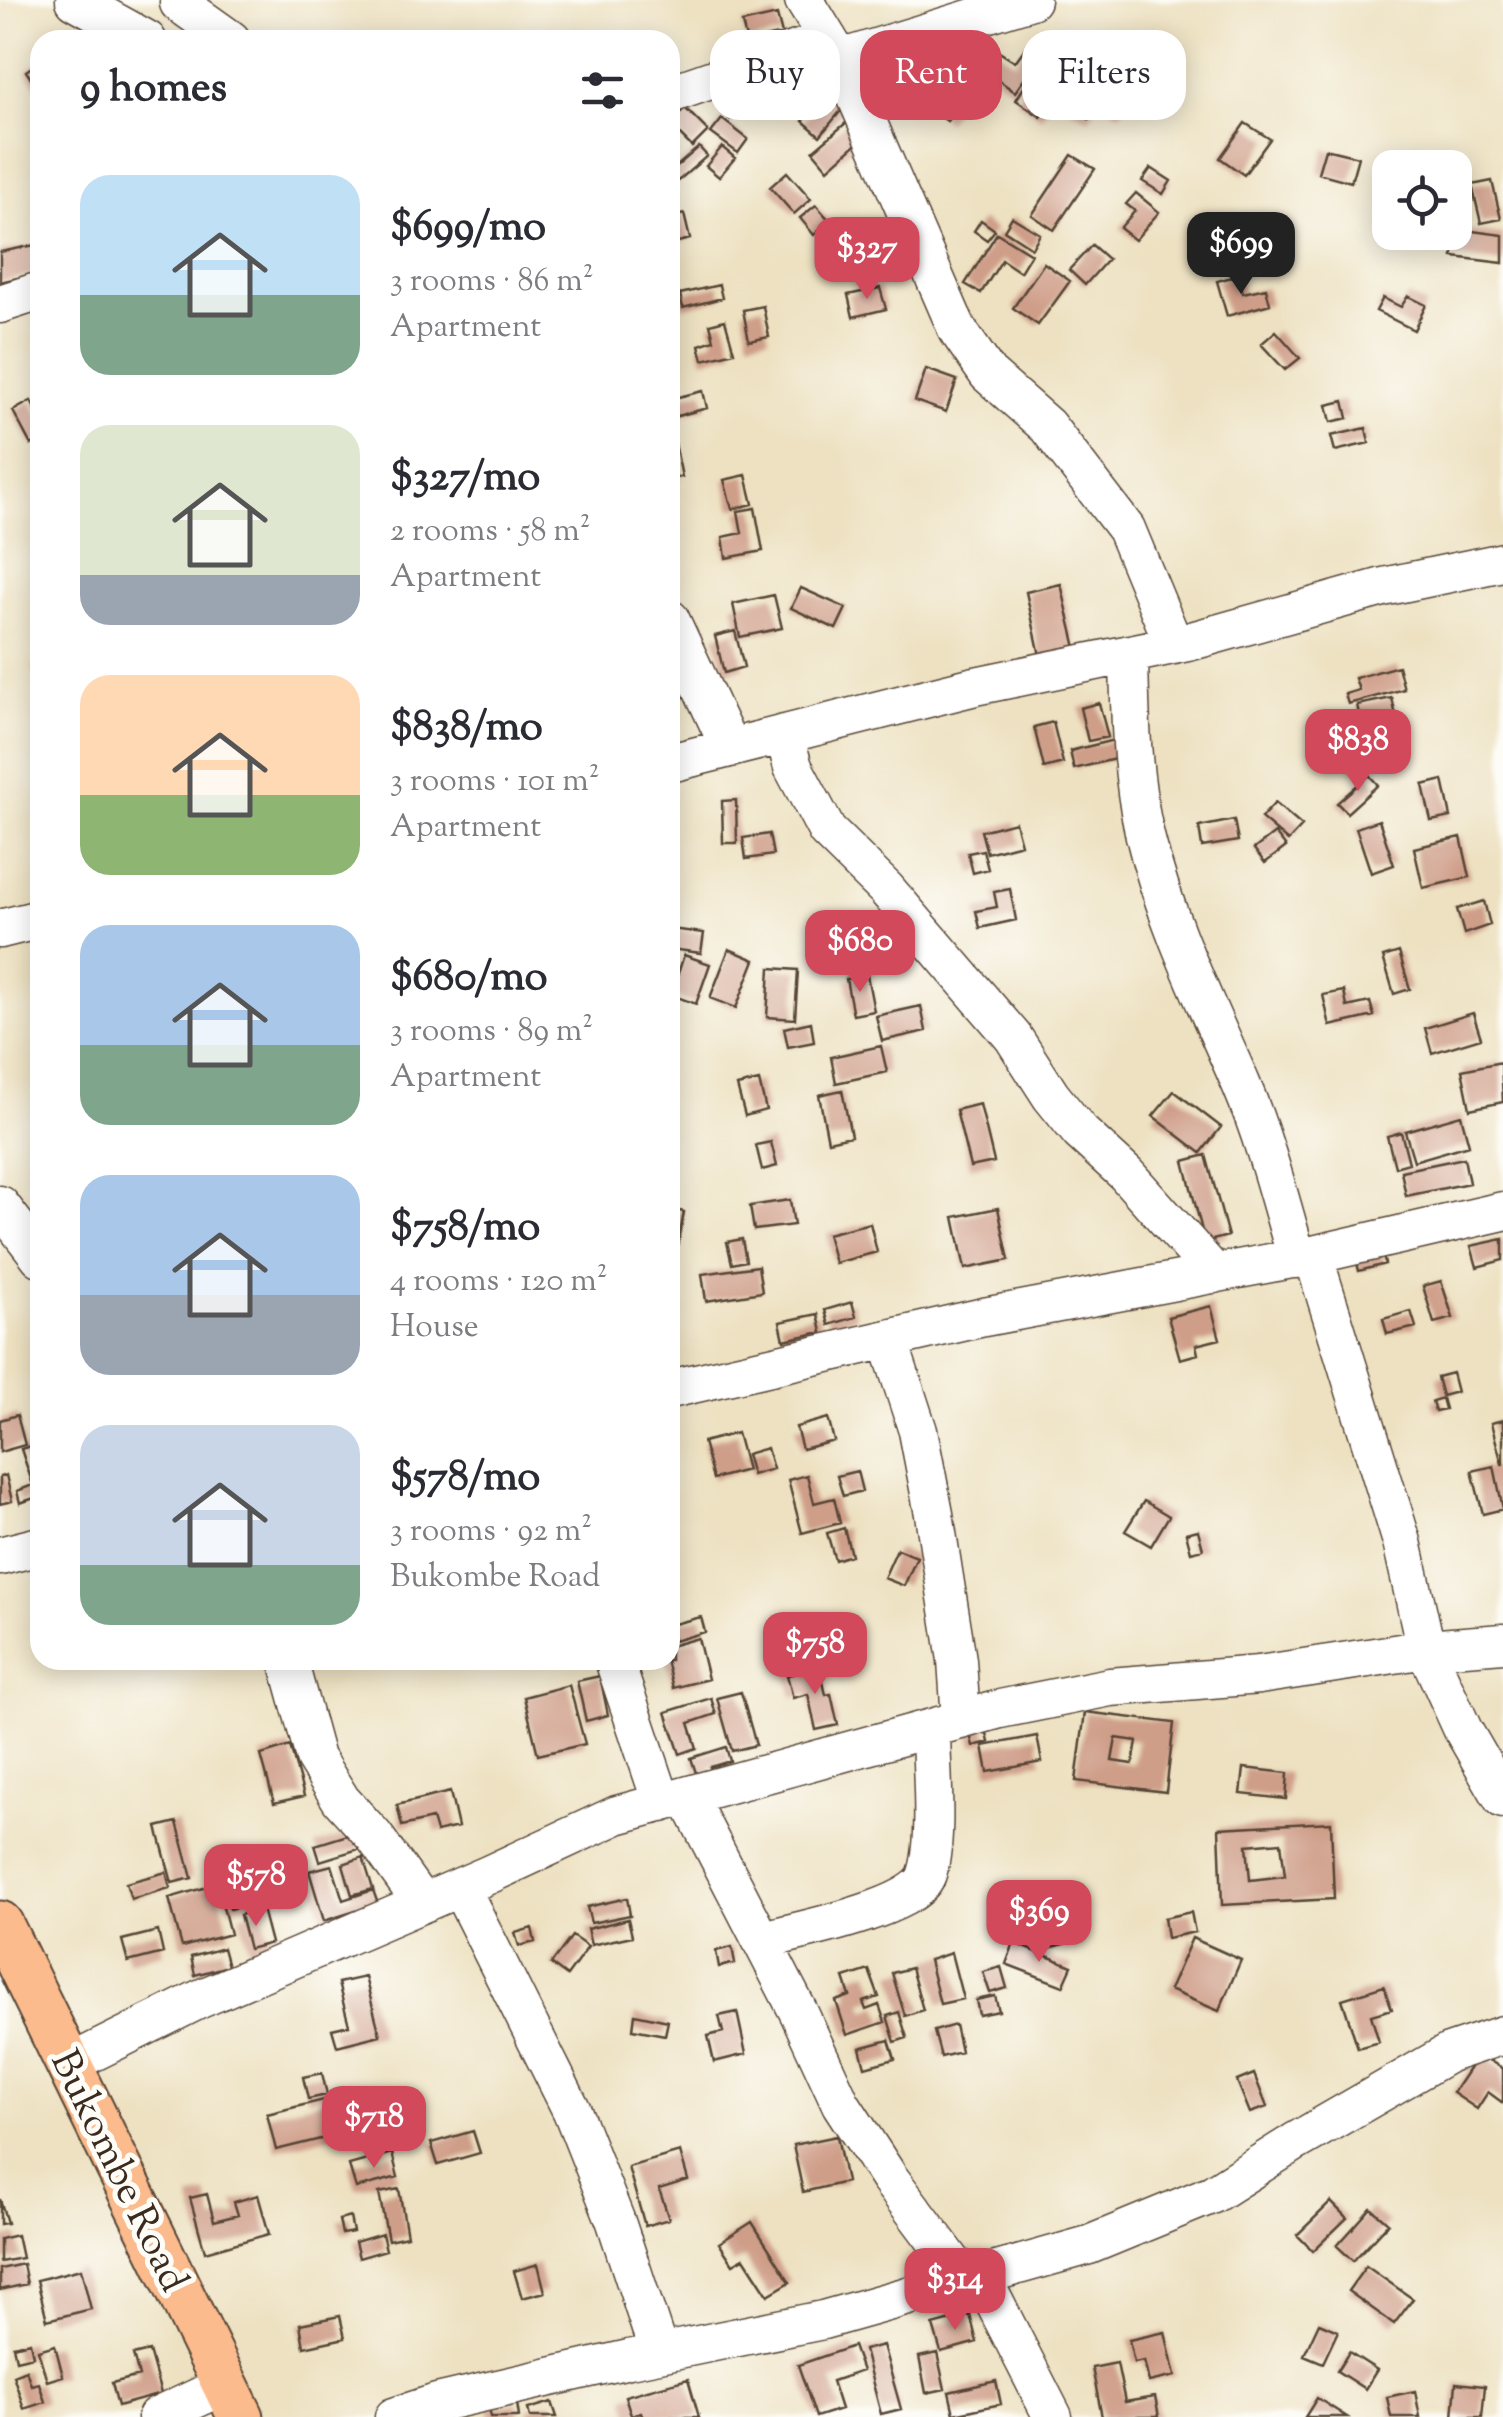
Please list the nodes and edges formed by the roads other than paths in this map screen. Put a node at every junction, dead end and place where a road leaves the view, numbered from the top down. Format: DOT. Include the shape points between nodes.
graph roads {
  1 [pos="75,0"];
  2 [pos="804,0"];
  3 [pos="1031,0"];
  4 [pos="180,1"];
  5 [pos="129,30"];
  6 [pos="170,30"];
  7 [pos="218,30"];
  8 [pos="822,30"];
  9 [pos="840,48"];
  10 [pos="840,63"];
  11 [pos="710,83"];
  12 [pos="680,91"];
  13 [pos="30,294"];
  14 [pos="0,304"];
  15 [pos="1503,562"];
  16 [pos="680,640"];
  17 [pos="1174,645"];
  18 [pos="1130,654"];
  19 [pos="784,734"];
  20 [pos="730,748"];
  21 [pos="680,760"];
  22 [pos="30,921"];
  23 [pos="1,927"];
  24 [pos="0,1205"];
  25 [pos="1503,1211"];
  26 [pos="30,1244"];
  27 [pos="1305,1257"];
  28 [pos="1216,1274"];
  29 [pos="888,1339"];
  30 [pos="680,1387"];
  31 [pos="30,1548"];
  32 [pos="0,1556"];
  33 [pos="1503,1642"];
  34 [pos="1426,1648"];
  35 [pos="291,1670"];
  36 [pos="618,1670"];
  37 [pos="946,1724"];
  38 [pos="1503,1799"];
  39 [pos="674,1800"];
  40 [pos="460,1887"];
  41 [pos="422,1904"];
  42 [pos="0,1924"];
  43 [pos="762,1940"];
  44 [pos="12,1979"];
  45 [pos="1503,2034"];
  46 [pos="68,2064"];
  47 [pos="972,2276"];
  48 [pos="659,2354"];
  49 [pos="234,2401"];
  50 [pos="158,2417"];
  51 [pos="394,2417"];
  52 [pos="1052,2417"];
  1 -- 5 [label="street"];
  2 -- 8 [label="street"];
  3 -- 9 [label="street"];
  4 -- 6 [label="street"];
  4 -- 7 [label="street"];
  10 -- 17 [label="street" via="957,329 988,374 1047,426 1126,529"];
  11 -- 12 [label="street"];
  13 -- 14 [label="street"];
  15 -- 17 [label="street" via="1382,587"];
  16 -- 20 [label="street"];
  17 -- 18 [label="street"];
  18 -- 19 [label="street"];
  18 -- 27 [label="street" via="1134,776 1149,850"];
  19 -- 20 [label="street"];
  19 -- 28 [label="street" via="793,767 828,831 1013,1036 1080,1132"];
  20 -- 21 [label="street"];
  22 -- 23 [label="street"];
  24 -- 26 [label="street"];
  25 -- 27 [label="street"];
  27 -- 28 [label="street"];
  27 -- 34 [label="street" via="1402,1542"];
  28 -- 29 [label="street"];
  29 -- 30 [label="street"];
  29 -- 37 [label="street" via="918,1431 957,1660"];
  31 -- 32 [label="street"];
  33 -- 34 [label="street"];
  34 -- 37 [label="street" via="1259,1674 1110,1687"];
  34 -- 38 [label="street"];
  35 -- 41 [label="street" via="315,1758"];
  36 -- 39 [label="street"];
  37 -- 39 [label="street"];
  37 -- 43 [label="street" via="925,1880 911,1894 860,1915"];
  39 -- 40 [label="street" via="617,1814"];
  39 -- 43 [label="street"];
  40 -- 41 [label="street"];
  40 -- 48 [label="street" via="572,2111"];
  41 -- 46 [label="street"];
  42 -- 44 [label="main road, Bukombe Road"];
  43 -- 47 [label="street" via="841,2104 889,2178"];
  44 -- 46 [label="main road, Bukombe Road"];
  45 -- 47 [label="street" via="1449,2053 1213,2194 1089,2245"];
  46 -- 49 [label="main road, Bukombe Road"];
  47 -- 48 [label="street" via="823,2320"];
  47 -- 52 [label="street"];
  48 -- 51 [label="street"];
  49 -- 50 [label="street"];
}
